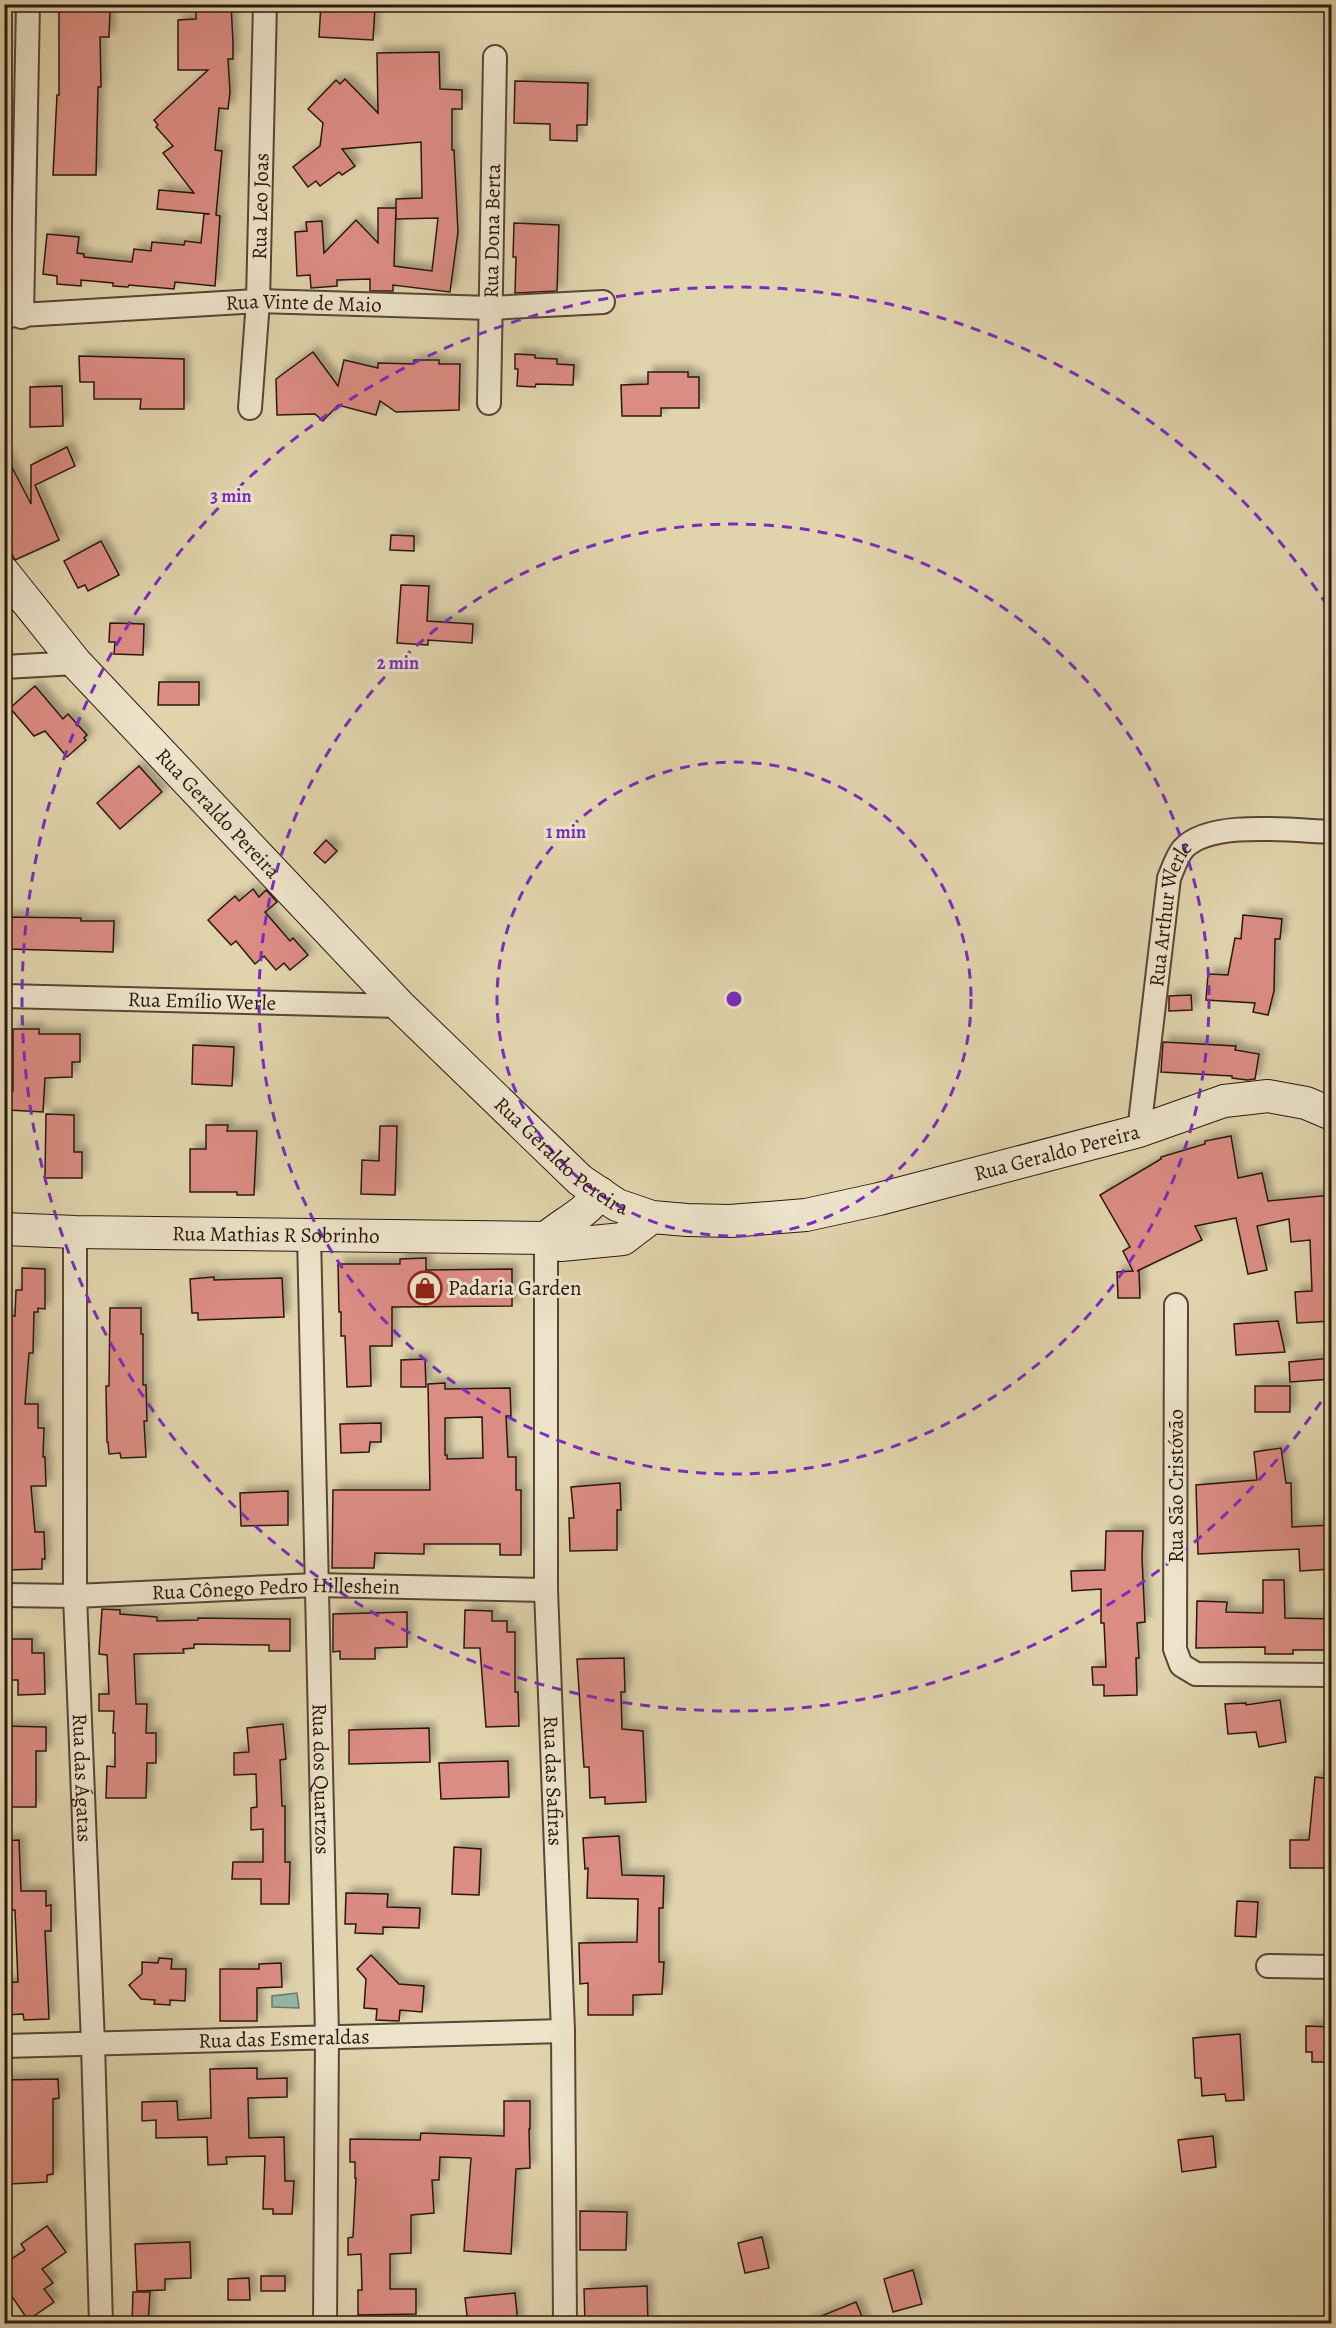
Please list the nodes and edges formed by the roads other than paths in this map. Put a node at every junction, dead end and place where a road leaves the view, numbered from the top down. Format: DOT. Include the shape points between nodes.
graph roads {
  1 [pos="28,4"];
  2 [pos="265,4"];
  3 [pos="495,57"];
  4 [pos="258,301"];
  5 [pos="603,302"];
  6 [pos="491,308"];
  7 [pos="13,317"];
  8 [pos="489,404"];
  9 [pos="250,408"];
  10 [pos="4,573"];
  11 [pos="76,663"];
  12 [pos="4,667"];
  13 [pos="1332,832"];
  14 [pos="4,996"];
  15 [pos="400,1006"];
  16 [pos="1332,1114"];
  17 [pos="1139,1131"];
  18 [pos="600,1193"];
  19 [pos="652,1217"];
  20 [pos="4,1229"];
  21 [pos="75,1232"];
  22 [pos="309,1235"];
  23 [pos="546,1238"];
  24 [pos="1176,1305"];
  25 [pos="316,1585"];
  26 [pos="546,1590"];
  27 [pos="4,1595"];
  28 [pos="75,1596"];
  29 [pos="1332,1675"];
  30 [pos="1268,1966"];
  31 [pos="1332,1967"];
  32 [pos="563,2031"];
  33 [pos="327,2036"];
  34 [pos="93,2043"];
  35 [pos="4,2046"];
  36 [pos="101,2324"];
  37 [pos="325,2324"];
  38 [pos="565,2324"];
  1 -- 7 [label="street"];
  2 -- 4 [label="street, Rua Leo Joas"];
  3 -- 6 [label="street, Rua Dona Berta"];
  4 -- 6 [label="street, Rua Vinte de Maio"];
  4 -- 7 [label="street, Rua Vinte de Maio"];
  4 -- 9 [label="street, Rua Leo Joas"];
  5 -- 6 [label="street, Rua Vinte de Maio"];
  6 -- 8 [label="street, Rua Dona Berta"];
  10 -- 11 [label="main road, Rua Geraldo Pereira"];
  11 -- 12 [label="street"];
  11 -- 15 [label="main road, Rua Geraldo Pereira"];
  13 -- 17 [label="street, Rua Arthur Werle" via="1242,829 1209,833 1183,849 1169,878"];
  14 -- 15 [label="street, Rua Emílio Werle"];
  15 -- 18 [label="main road, Rua Geraldo Pereira" via="580,1180"];
  16 -- 17 [label="main road, Rua Geraldo Pereira" via="1306,1103 1268,1096 1224,1101"];
  17 -- 19 [label="main road, Rua Geraldo Pereira" via="806,1215 730,1221"];
  18 -- 19 [label="main road, Rua Geraldo Pereira" via="617,1205"];
  18 -- 23 [label="main road" via="585,1212"];
  19 -- 23 [label="main road, Rua Mathias R Sobrinho" via="623,1239 561,1245"];
  20 -- 21 [label="main road, Rua Mathias R Sobrinho"];
  21 -- 22 [label="main road, Rua Mathias R Sobrinho"];
  21 -- 28 [label="street, Rua das Ágatas"];
  22 -- 23 [label="main road, Rua Mathias R Sobrinho"];
  22 -- 25 [label="street, Rua dos Quartzos"];
  23 -- 26 [label="street, Rua das Safiras"];
  24 -- 29 [label="street, Rua São Cristóvão" via="1175,1648 1181,1665 1196,1674"];
  25 -- 26 [label="street, Rua Cônego Pedro Hilleshein"];
  25 -- 28 [label="street, Rua Cônego Pedro Hilleshein"];
  25 -- 33 [label="street, Rua dos Quartzos"];
  26 -- 32 [label="street, Rua das Safiras"];
  27 -- 28 [label="street, Rua Cônego Pedro Hilleshein"];
  28 -- 34 [label="street, Rua das Ágatas"];
  30 -- 31 [label="street"];
  32 -- 33 [label="street, Rua das Esmeraldas"];
  32 -- 38 [label="street, Rua das Safiras"];
  33 -- 34 [label="street, Rua das Esmeraldas"];
  33 -- 37 [label="street, Rua dos Quartzos"];
  34 -- 35 [label="street, Rua das Esmeraldas"];
  34 -- 36 [label="street, Rua das Ágatas"];
}
